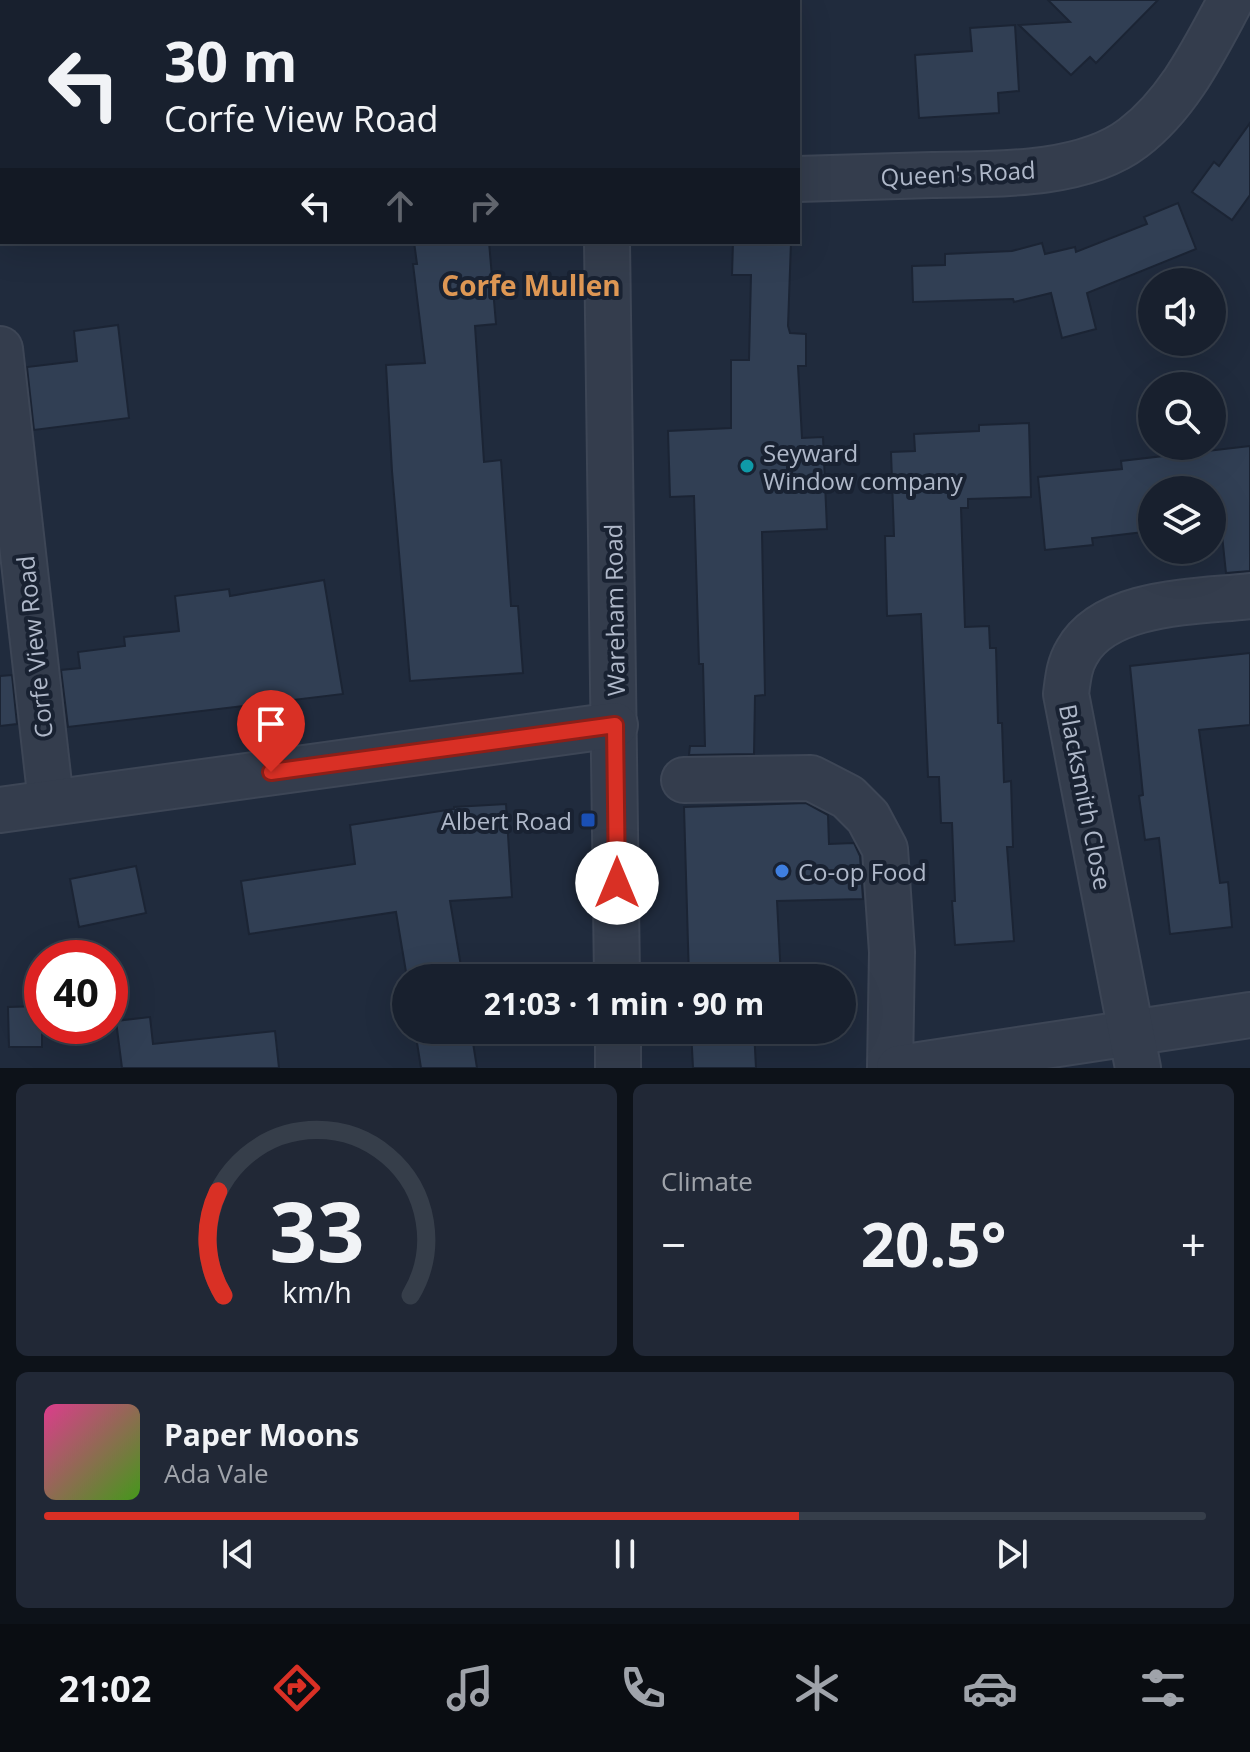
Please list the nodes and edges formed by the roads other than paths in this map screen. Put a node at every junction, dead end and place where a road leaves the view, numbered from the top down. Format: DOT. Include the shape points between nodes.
graph roads {
  1 [pos="1231,0"];
  2 [pos="800,179"];
  3 [pos="607,244"];
  4 [pos="0,349"];
  5 [pos="1250,596"];
  6 [pos="615,725"];
  7 [pos="684,780"];
  8 [pos="51,802"];
  9 [pos="0,810"];
  10 [pos="617,964"];
  11 [pos="1250,1015"];
  12 [pos="618,1044"];
  13 [pos="1134,1051"];
  14 [pos="618,1068"];
  15 [pos="890,1068"];
  16 [pos="899,1068"];
  1 -- 2 [label="street, Queen's Road" via="1167,107 1132,139 1101,157 1027,173"];
  3 -- 6 [label="street, Wareham Road"];
  4 -- 8 [label="street, Corfe View Road"];
  5 -- 13 [label="street, Blacksmith Close" via="1125,614 1092,634 1070,668 1066,694"];
  6 -- 8 [label="street"];
  6 -- 10 [label="street, Wareham Road"];
  7 -- 15 [label="street" via="811,778 848,797 868,817 885,849 892,952"];
  8 -- 9 [label="street"];
  11 -- 13 [label="street"];
  12 -- 14 [label="street"];
  13 -- 16 [label="street"];
}
